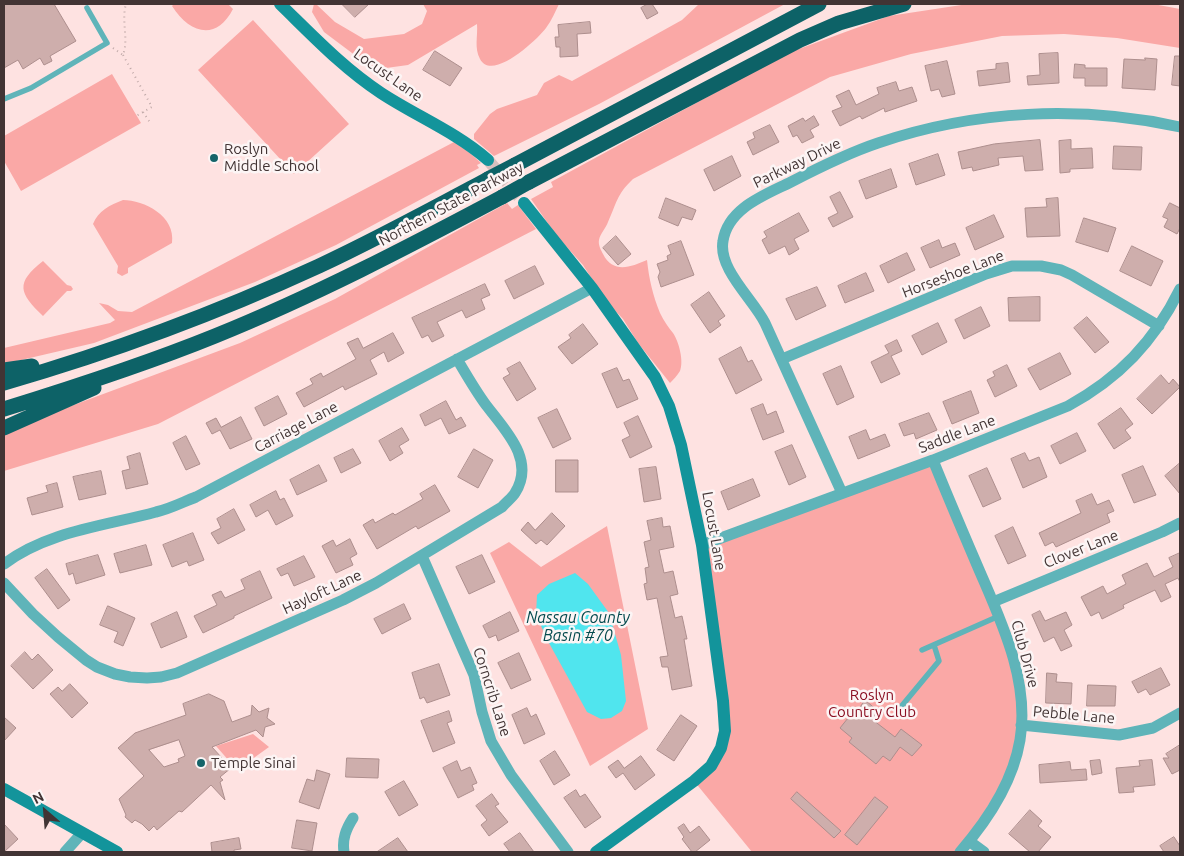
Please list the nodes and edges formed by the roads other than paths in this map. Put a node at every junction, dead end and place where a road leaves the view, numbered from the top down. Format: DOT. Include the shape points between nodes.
graph roads {
  1 [pos="281,4"];
  2 [pos="818,4"];
  3 [pos="904,4"];
  4 [pos="87,8"];
  5 [pos="4,99"];
  6 [pos="1180,127"];
  7 [pos="488,160"];
  8 [pos="524,203"];
  9 [pos="592,288"];
  10 [pos="1180,290"];
  11 [pos="1159,326"];
  12 [pos="457,359"];
  13 [pos="782,359"];
  14 [pos="80,360"];
  15 [pos="144,363"];
  16 [pos="4,370"];
  17 [pos="4,383"];
  18 [pos="4,409"];
  19 [pos="4,428"];
  20 [pos="933,460"];
  21 [pos="842,493"];
  22 [pos="1180,523"];
  23 [pos="702,545"];
  24 [pos="422,556"];
  25 [pos="4,564"];
  26 [pos="4,583"];
  27 [pos="993,602"];
  28 [pos="999,616"];
  29 [pos="934,645"];
  30 [pos="922,650"];
  31 [pos="900,708"];
  32 [pos="1180,713"];
  33 [pos="1022,726"];
  34 [pos="4,788"];
  35 [pos="353,818"];
  36 [pos="82,833"];
  37 [pos="969,841"];
  38 [pos="65,852"];
  39 [pos="117,852"];
  40 [pos="344,852"];
  41 [pos="568,852"];
  42 [pos="596,852"];
  43 [pos="960,852"];
  44 [pos="984,852"];
  1 -- 7 [label="street, Locust Lane" via="365,82"];
  2 -- 14 [label="highway, Northern State Parkway, bridge" via="355,249 185,323"];
  3 -- 15 [label="highway, Northern State Parkway, bridge" via="845,21 800,40 410,246 309,295"];
  4 -- 5 [label="lane" via="107,43 31,88"];
  6 -- 13 [label="street, Parkway Drive" via="1145,119 1046,113 998,116 944,125 877,143 836,159 751,202 734,217 725,231 723,251 726,264 760,312"];
  8 -- 9 [label="street, Locust Lane"];
  9 -- 12 [label="street, Carriage Lane"];
  9 -- 23 [label="street, Locust Lane" via="655,377 669,406 681,445"];
  10 -- 11 [label="street, Saddle Lane"];
  11 -- 13 [label="street, Horseshoe Lane" via="1072,275 1041,266 1012,266"];
  11 -- 20 [label="street, Saddle Lane" via="1133,359 1089,394 1051,413"];
  12 -- 24 [label="street, Hayloft Lane" via="516,444 522,461 522,476 515,493 502,507"];
  12 -- 25 [label="street, Carriage Lane" via="196,497 159,512 46,540"];
  13 -- 21 [label="street, Parkway Drive"];
  14 -- 16 [label="highway"];
  14 -- 17 [label="highway, Northern State Parkway"];
  15 -- 18 [label="highway, Northern State Parkway"];
  15 -- 19 [label="highway"];
  20 -- 21 [label="street, Saddle Lane"];
  20 -- 27 [label="street, Club Drive"];
  21 -- 23 [label="street, Saddle Lane"];
  22 -- 27 [label="street, Clover Lane"];
  23 -- 42 [label="street, Locust Lane" via="723,701 725,731 721,748 711,766 694,781"];
  24 -- 26 [label="street, Hayloft Lane" via="343,600 177,673 147,678 115,674 86,660 33,614"];
  24 -- 41 [label="street, Corncrib Lane" via="474,675 495,749"];
  27 -- 28 [label="street, Club Drive"];
  28 -- 29 [label="lane"];
  28 -- 33 [label="street, Club Drive" via="1017,675"];
  29 -- 30 [label="lane"];
  29 -- 31 [label="lane" via="939,661"];
  32 -- 33 [label="street, Pebble Lane" via="1153,728 1119,735"];
  33 -- 37 [label="street, Club Drive" via="1014,763 999,798"];
  34 -- 36 [label="street"];
  35 -- 40 [label="street" via="344,837"];
  36 -- 38 [label="street"];
  36 -- 39 [label="street"];
  37 -- 43 [label="street, Club Drive"];
  37 -- 44 [label="street"];
}
